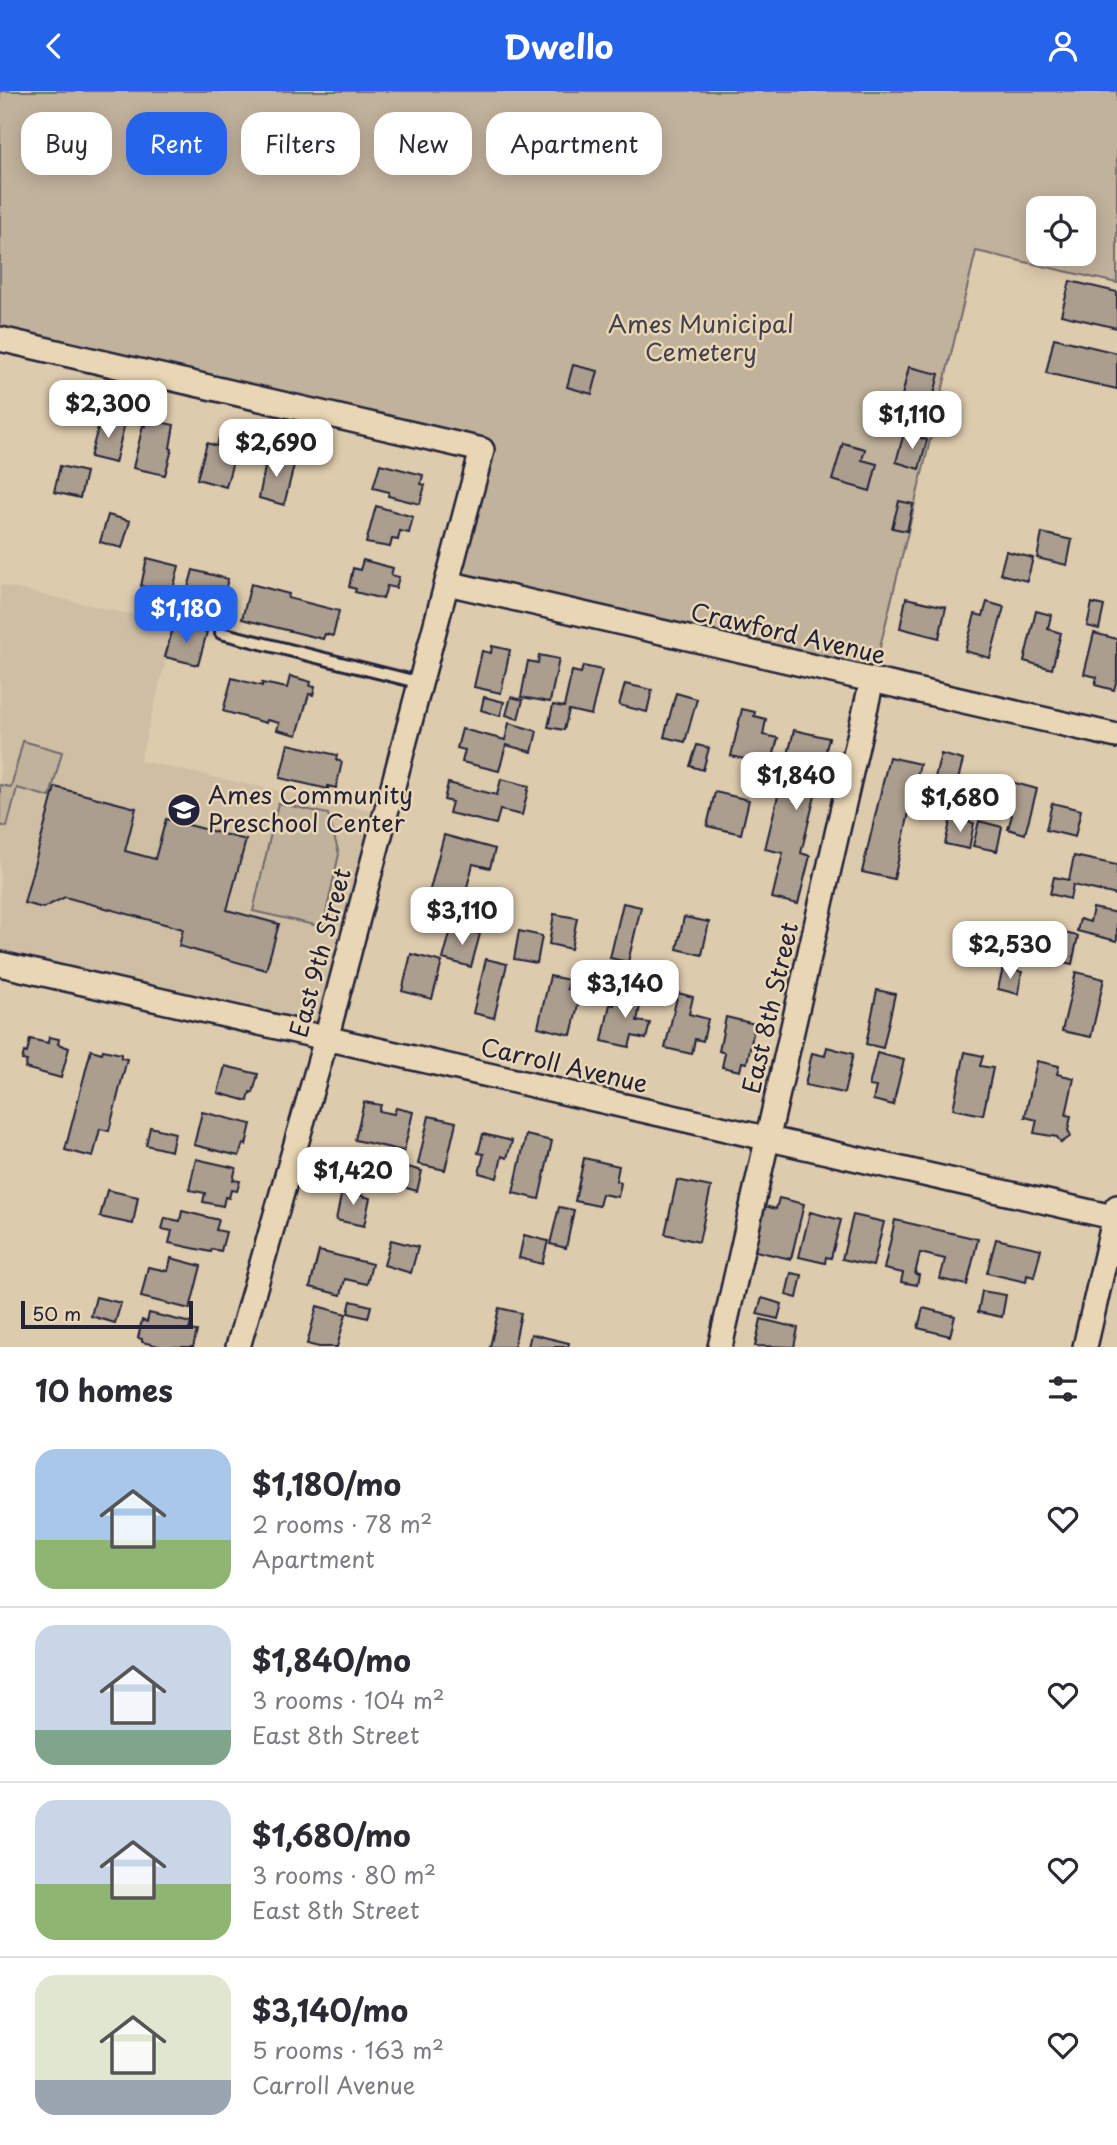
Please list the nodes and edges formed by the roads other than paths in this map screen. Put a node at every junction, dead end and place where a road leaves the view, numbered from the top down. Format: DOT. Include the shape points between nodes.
graph roads {
  1 [pos="0,339"];
  2 [pos="447,583"];
  3 [pos="222,633"];
  4 [pos="873,681"];
  5 [pos="421,683"];
  6 [pos="1117,736"];
  7 [pos="0,964"];
  8 [pos="326,1039"];
  9 [pos="769,1139"];
  10 [pos="1116,1215"];
  11 [pos="238,1347"];
  12 [pos="720,1347"];
  13 [pos="1085,1347"];
  1 -- 2 [label="street, East 9th Street" via="482,450"];
  2 -- 4 [label="street, Crawford Avenue"];
  2 -- 5 [label="street, East 9th Street"];
  3 -- 5 [label="lane"];
  4 -- 6 [label="street, Crawford Avenue"];
  4 -- 9 [label="street, East 8th Street"];
  5 -- 8 [label="street, East 9th Street"];
  7 -- 8 [label="street, Carroll Avenue"];
  8 -- 9 [label="street, Carroll Avenue"];
  8 -- 11 [label="street, East 9th Street"];
  9 -- 10 [label="street, Carroll Avenue"];
  9 -- 12 [label="street, East 8th Street"];
  10 -- 13 [label="street"];
}
